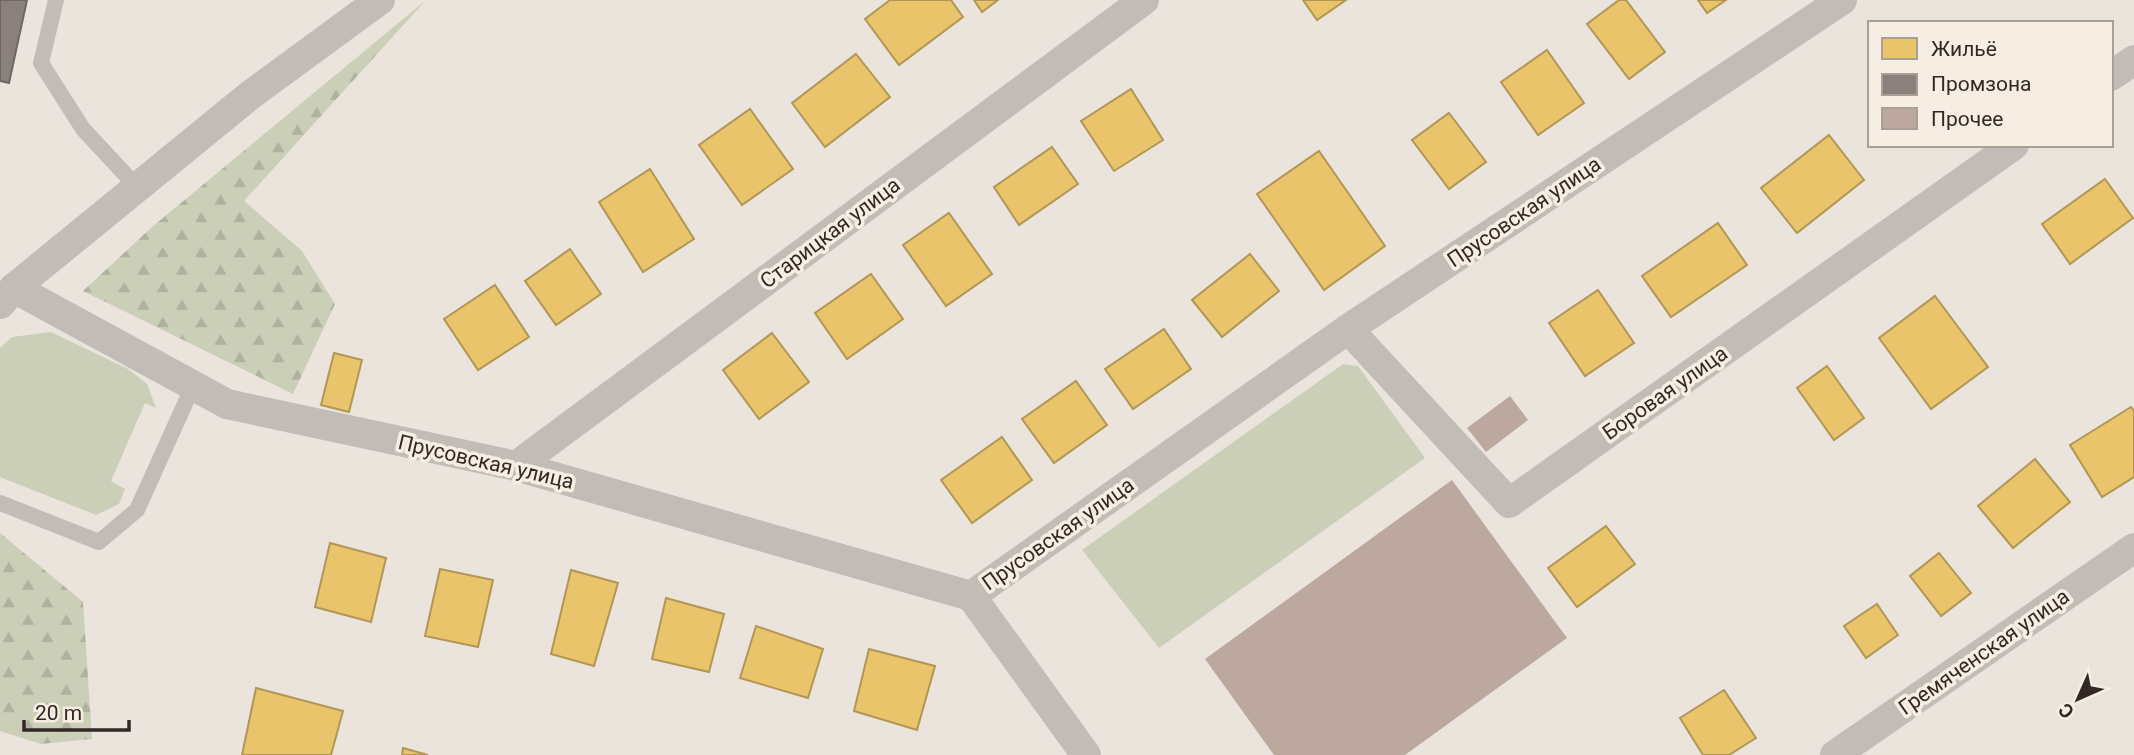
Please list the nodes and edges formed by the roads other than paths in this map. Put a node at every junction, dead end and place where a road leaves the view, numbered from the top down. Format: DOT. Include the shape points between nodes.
graph roads {
  1 [pos="56,0"];
  2 [pos="380,0"];
  3 [pos="1144,0"];
  4 [pos="1842,0"];
  5 [pos="2134,60"];
  6 [pos="2113,75"];
  7 [pos="2011,147"];
  8 [pos="137,187"];
  9 [pos="7,296"];
  10 [pos="1348,329"];
  11 [pos="193,386"];
  12 [pos="516,466"];
  13 [pos="0,503"];
  14 [pos="2134,548"];
  15 [pos="971,596"];
  16 [pos="1086,755"];
  17 [pos="1835,755"];
  1 -- 8 [label="lane" via="41,63 83,129"];
  2 -- 8 [label="street" via="249,96"];
  3 -- 12 [label="street, Старицкая улица"];
  4 -- 10 [label="street, Прусовская улица"];
  5 -- 6 [label="street"];
  7 -- 10 [label="street, Боровая улица" via="1509,503"];
  8 -- 9 [label="street"];
  9 -- 11 [label="street, Прусовская улица"];
  10 -- 15 [label="street, Прусовская улица"];
  11 -- 12 [label="street, Прусовская улица" via="227,404"];
  11 -- 13 [label="lane" via="137,510 99,542"];
  12 -- 15 [label="street, Прусовская улица"];
  14 -- 17 [label="street, Гремяченская улица"];
  15 -- 16 [label="street"];
}
